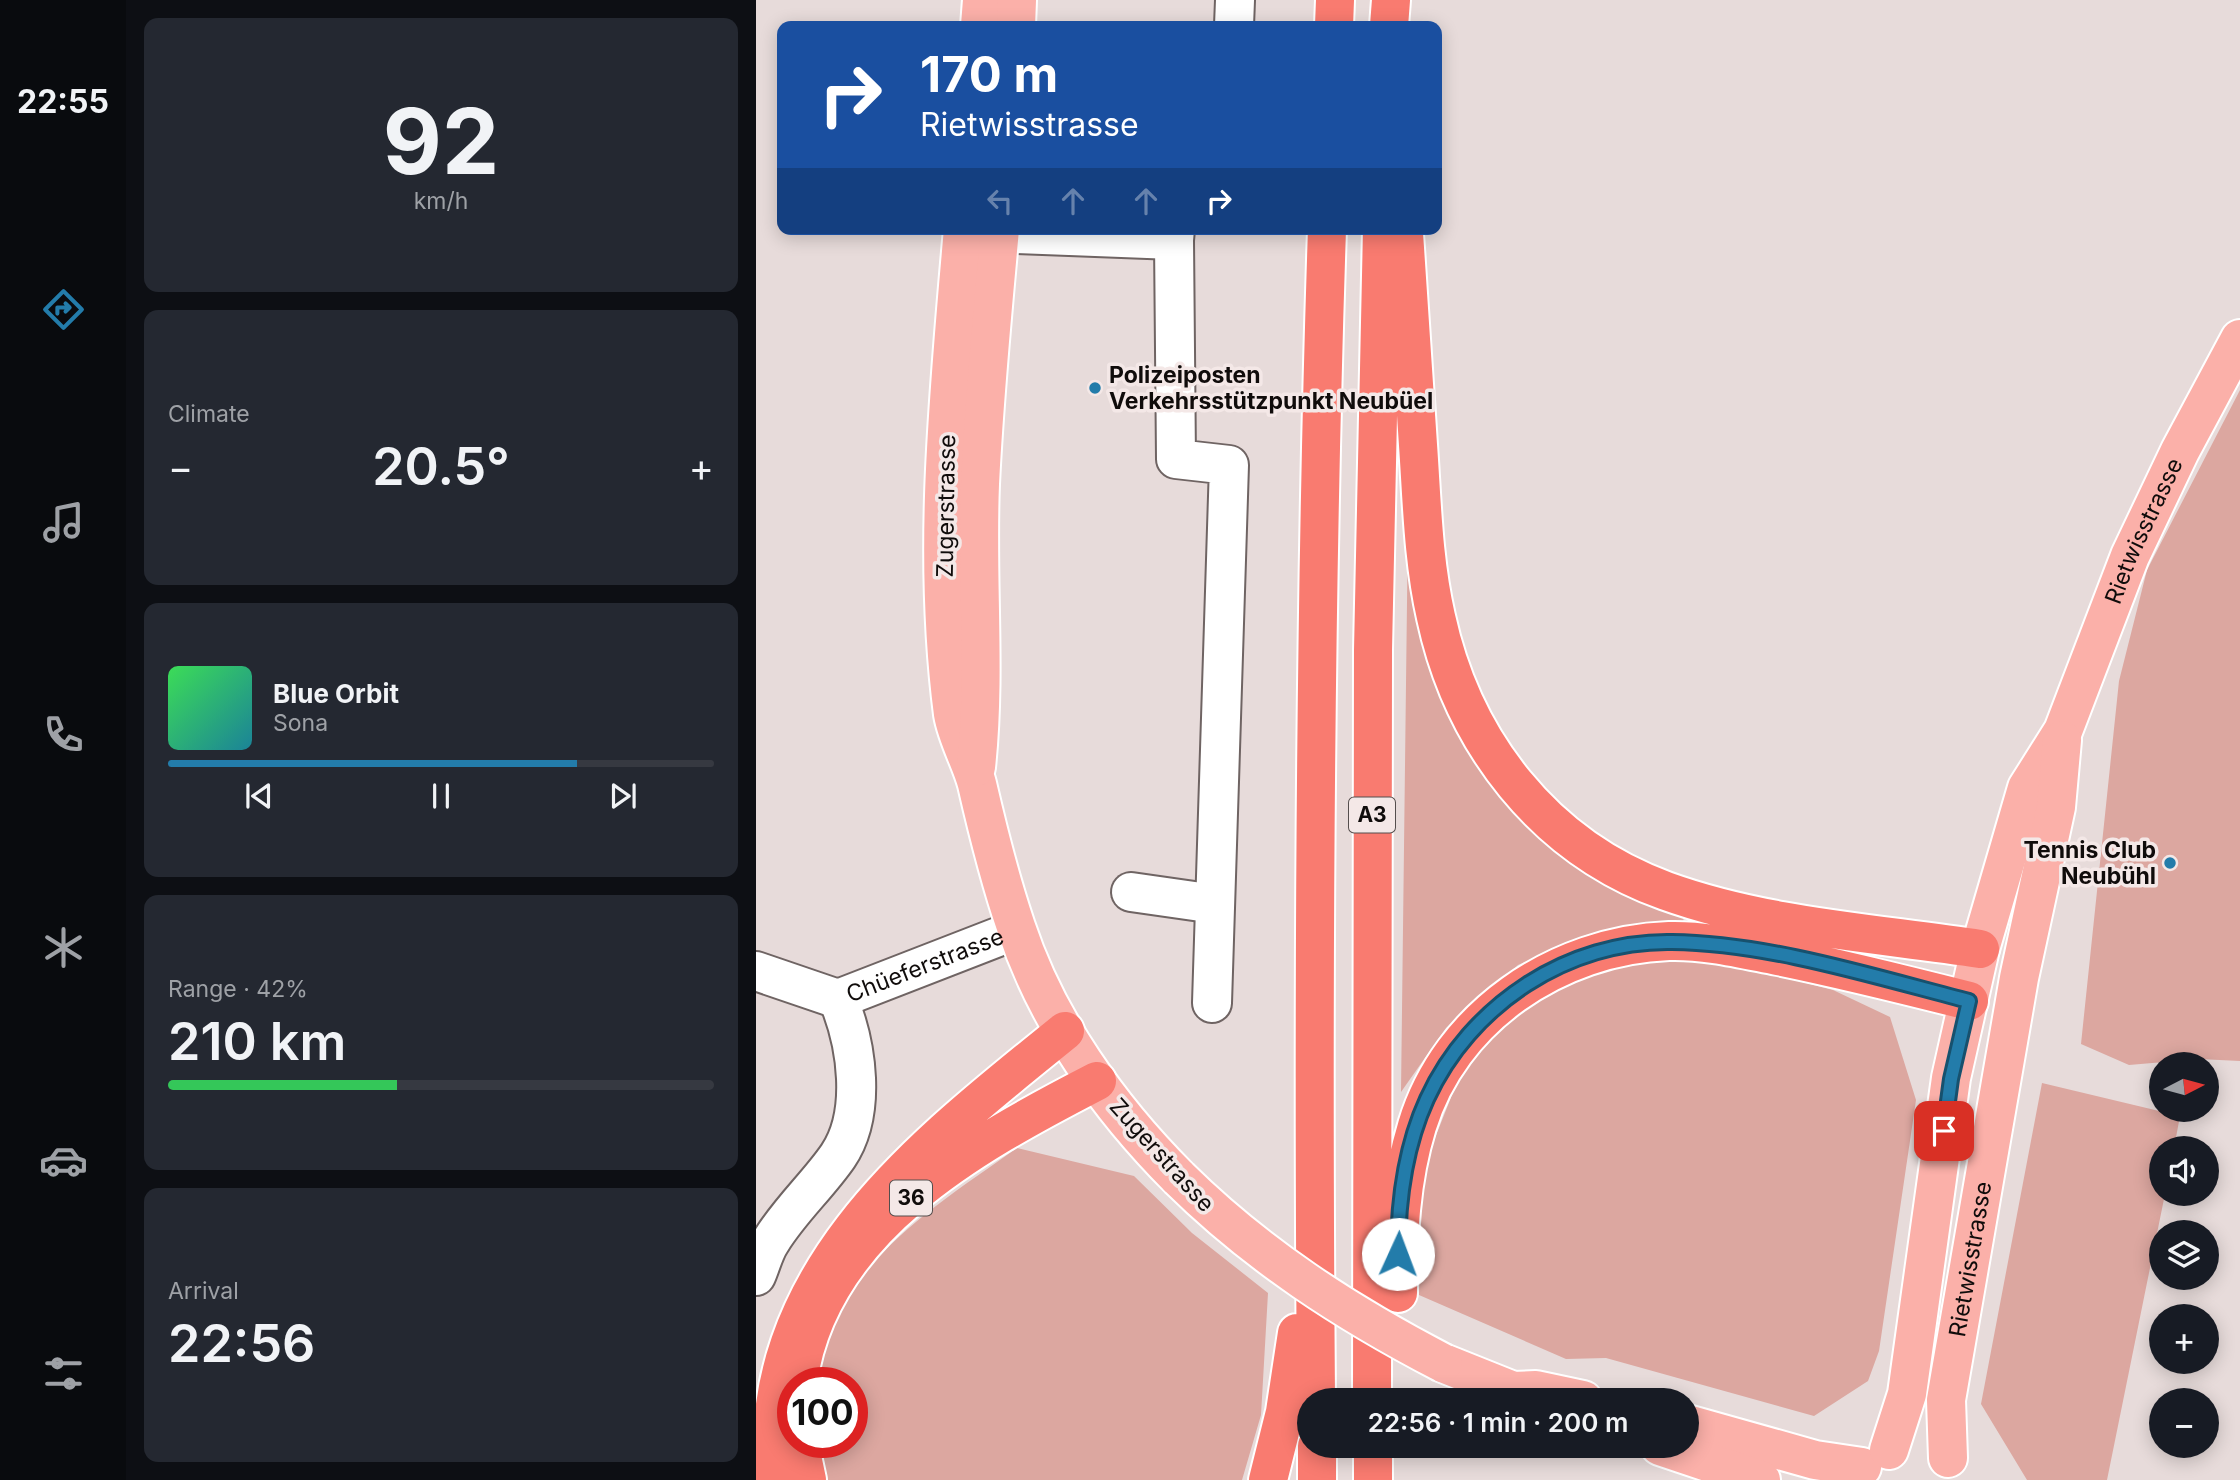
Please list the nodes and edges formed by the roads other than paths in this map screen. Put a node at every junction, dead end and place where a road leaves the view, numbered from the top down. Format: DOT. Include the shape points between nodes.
graph roads {
  1 [pos="982,0"];
  2 [pos="1017,0"];
  3 [pos="1235,0"];
  4 [pos="1335,0"];
  5 [pos="980,21"];
  6 [pos="1016,21"];
  7 [pos="1234,21"];
  8 [pos="1334,21"];
  9 [pos="981,235"];
  10 [pos="1174,235"];
  11 [pos="1326,235"];
  12 [pos="1382,235"];
  13 [pos="1404,235"];
  14 [pos="2240,339"];
  15 [pos="2063,731"];
  16 [pos="1131,892"];
  17 [pos="1215,904"];
  18 [pos="1016,930"];
  19 [pos="1980,949"];
  20 [pos="756,971"];
  21 [pos="2018,978"];
  22 [pos="838,999"];
  23 [pos="1969,1001"];
  24 [pos="1212,1003"];
  25 [pos="1065,1031"];
  26 [pos="1097,1081"];
  27 [pos="1315,1210"];
  28 [pos="756,1276"];
  29 [pos="802,1367"];
  30 [pos="1316,1388"];
  31 [pos="1373,1388"];
  32 [pos="1397,1388"];
  33 [pos="1500,1388"];
  34 [pos="1699,1427"];
  35 [pos="802,1458"];
  36 [pos="1317,1458"];
  37 [pos="1373,1458"];
  38 [pos="1397,1458"];
  39 [pos="1696,1458"];
  40 [pos="1868,1466"];
  41 [pos="1958,1469"];
  42 [pos="773,1480"];
  43 [pos="807,1480"];
  44 [pos="1268,1480"];
  45 [pos="1317,1480"];
  46 [pos="1373,1480"];
  47 [pos="1397,1480"];
  48 [pos="1761,1480"];
  1 -- 5 [label="main road"];
  2 -- 6 [label="main road"];
  3 -- 7 [label="street"];
  4 -- 8 [label="highway"];
  9 -- 18 [label="main road, Zugerstrasse" via="978,612 982,714 975,779"];
  10 -- 17 [label="street" via="1176,459 1229,465"];
  11 -- 27 [label="highway, A3" via="1317,654"];
  12 -- 31 [label="highway, A3" via="1373,663"];
  13 -- 19 [label="highway" via="1422,521 1436,616 1463,702 1514,784 1547,820 1584,849 1665,890 1748,914"];
  14 -- 15 [label="main road, Rietwisstrasse" via="2130,556"];
  15 -- 19 [label="main road, Rietwisstrasse" via="2027,788"];
  15 -- 21 [label="main road, Rietwisstrasse" via="2056,807"];
  16 -- 17 [label="street"];
  17 -- 24 [label="street"];
  18 -- 22 [label="street, Chüeferstrasse"];
  18 -- 25 [label="main road, Zugerstrasse"];
  19 -- 21 [label="main road"];
  19 -- 23 [label="main road, Rietwisstrasse"];
  20 -- 22 [label="street, Chüeferstrasse"];
  21 -- 23 [label="main road"];
  21 -- 41 [label="main road, Rietwisstrasse" via="1946,1400"];
  22 -- 28 [label="street" via="850,1028 855,1111 849,1134 838,1156 770,1242"];
  23 -- 32 [label="highway" via="1752,951 1669,942 1591,955 1555,968 1521,988 1483,1018 1460,1044 1437,1078 1418,1123 1398,1230"];
  23 -- 40 [label="main road, Rietwisstrasse" via="1951,1079 1907,1394"];
  25 -- 26 [label="main road, Zugerstrasse"];
  25 -- 42 [label="highway" via="883,1181 838,1226 805,1269 777,1329 767,1371 764,1417"];
  26 -- 29 [label="highway, 36" via="973,1150 877,1230 825,1299"];
  26 -- 33 [label="main road, Zugerstrasse, bridge" via="1133,1129 1221,1220 1323,1295 1443,1363"];
  27 -- 30 [label="highway, A3"];
  27 -- 44 [label="highway" via="1285,1412"];
  34 -- 40 [label="main road" via="1815,1460"];
  35 -- 43 [label="highway"];
  36 -- 45 [label="highway"];
  37 -- 46 [label="highway"];
  38 -- 47 [label="highway"];
  39 -- 48 [label="main road"];
  40 -- 41 [label="main road" via="1919,1447"];
}
